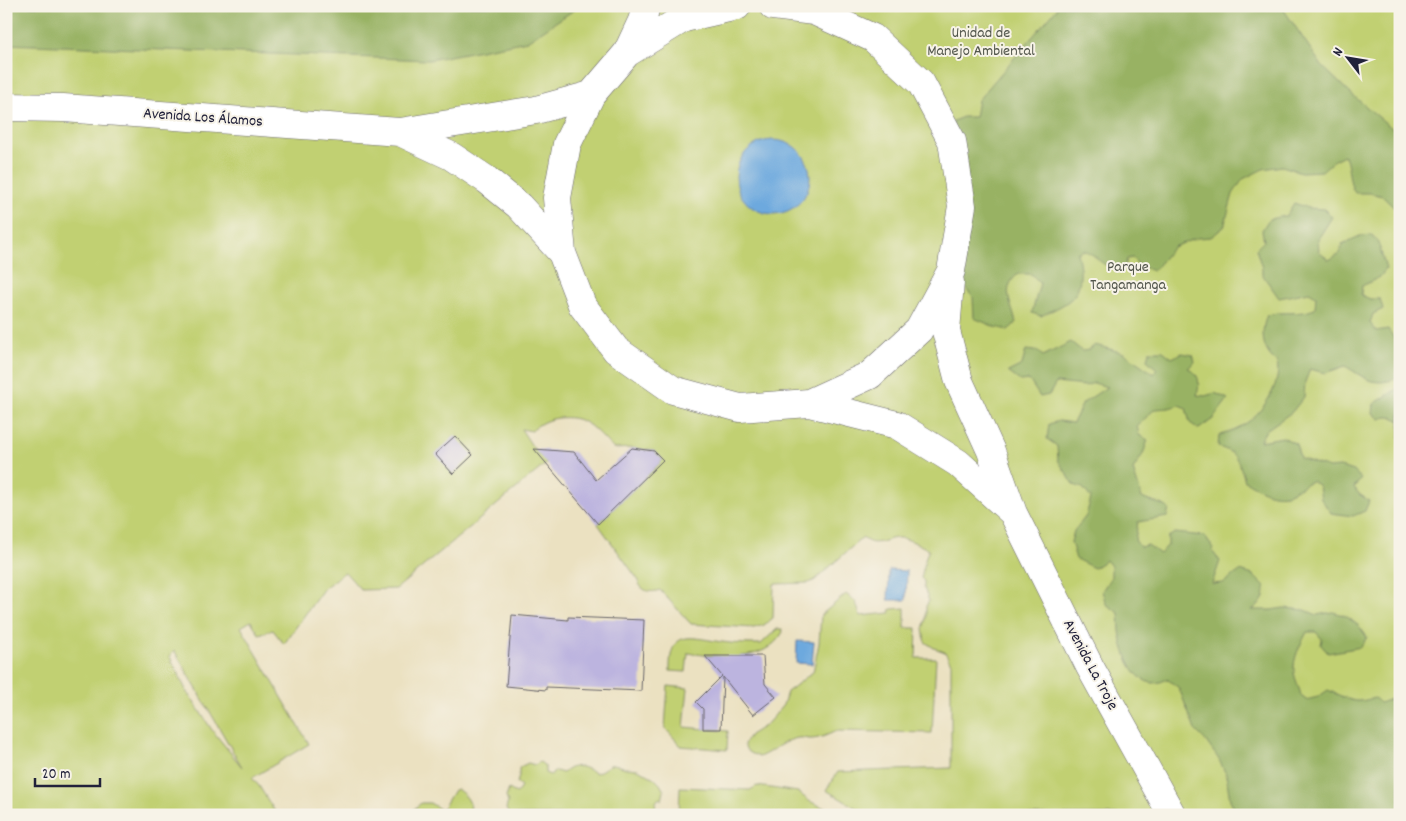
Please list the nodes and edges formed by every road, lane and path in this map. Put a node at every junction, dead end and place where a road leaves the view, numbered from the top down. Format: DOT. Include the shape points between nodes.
graph roads {
  1 [pos="646,6"];
  2 [pos="737,6"];
  3 [pos="773,6"];
  4 [pos="627,53"];
  5 [pos="591,95"];
  6 [pos="6,106"];
  7 [pos="400,132"];
  8 [pos="562,253"];
  9 [pos="951,271"];
  10 [pos="809,403"];
  11 [pos="1013,513"];
  12 [pos="1172,815"];
  1 -- 4 [label="street"];
  2 -- 4 [label="street" via="684,18"];
  3 -- 9 [label="street" via="814,10 873,38 921,83 952,141 962,206"];
  4 -- 5 [label="street"];
  5 -- 7 [label="street, Avenida Los Álamos" via="536,110"];
  5 -- 8 [label="street" via="567,144 557,198"];
  6 -- 7 [label="street, Avenida Los Álamos"];
  7 -- 8 [label="street, Avenida Los Álamos" via="451,156 487,180 520,206"];
  8 -- 10 [label="street" via="582,305 616,350 673,390 740,408"];
  9 -- 10 [label="street" via="920,330 870,376"];
  9 -- 11 [label="street, Avenida La Troje" via="946,331 956,372 991,451"];
  10 -- 11 [label="street, Avenida La Troje" via="897,425 958,463"];
  11 -- 12 [label="street, Avenida La Troje" via="1090,667"];
}
